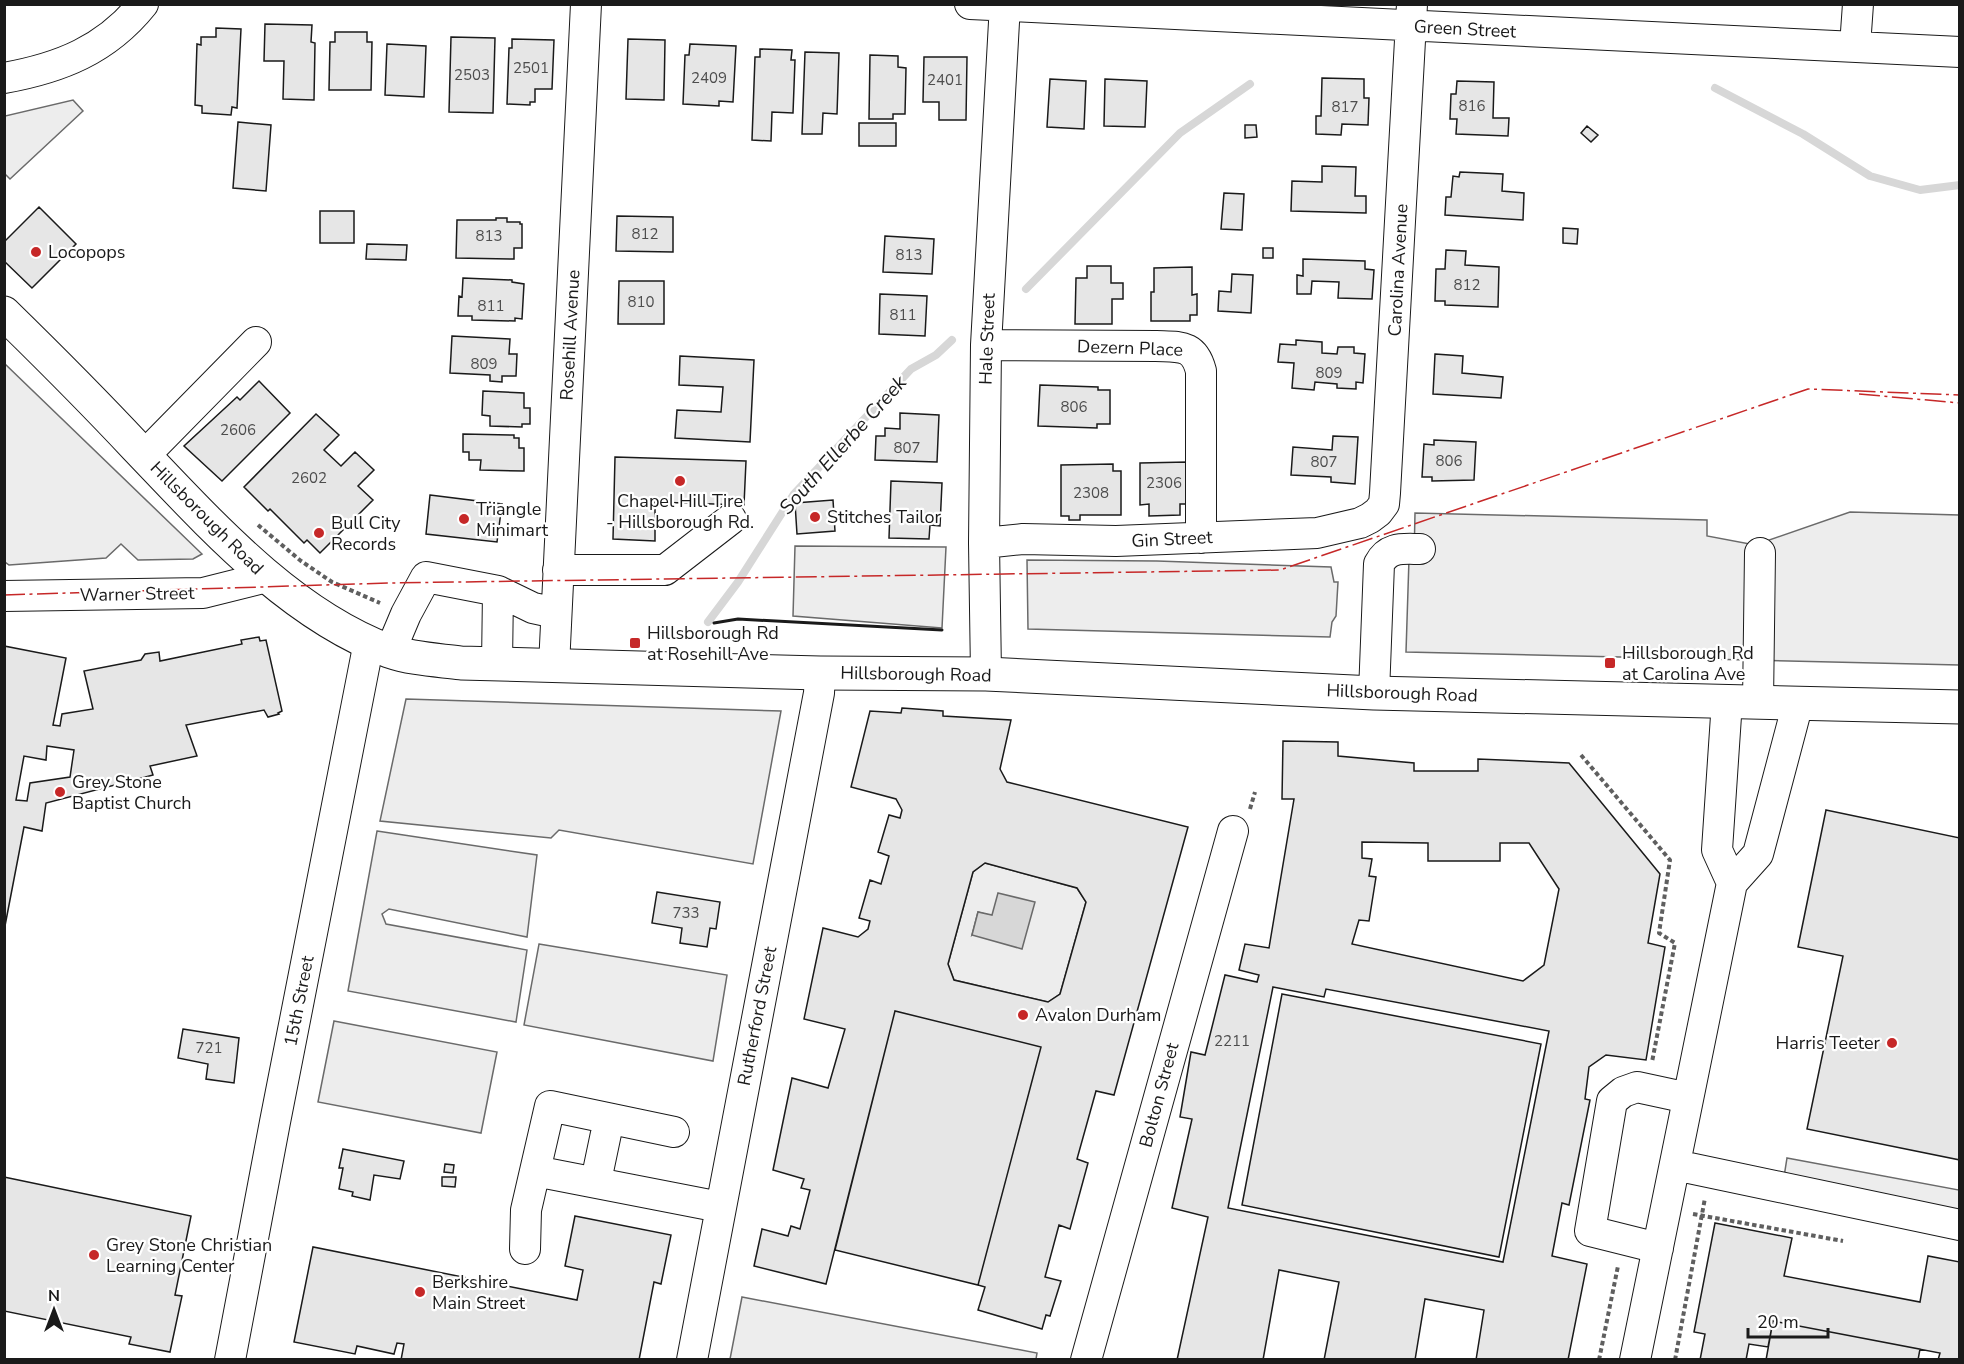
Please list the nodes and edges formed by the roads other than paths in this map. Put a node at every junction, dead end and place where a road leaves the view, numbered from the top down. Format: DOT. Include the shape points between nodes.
graph roads {
  1 [pos="143,4"];
  2 [pos="586,4"];
  3 [pos="970,4"];
  4 [pos="1858,4"];
  5 [pos="1004,5"];
  6 [pos="1412,15"];
  7 [pos="1855,46"];
  8 [pos="1959,52"];
  9 [pos="4,78"];
  10 [pos="4,313"];
  11 [pos="256,342"];
  12 [pos="986,345"];
  13 [pos="144,456"];
  14 [pos="730,519"];
  15 [pos="1360,523"];
  16 [pos="1201,538"];
  17 [pos="984,543"];
  18 [pos="1420,549"];
  19 [pos="1760,553"];
  20 [pos="558,570"];
  21 [pos="267,577"];
  22 [pos="498,591"];
  23 [pos="4,596"];
  24 [pos="556,613"];
  25 [pos="380,647"];
  26 [pos="497,664"];
  27 [pos="554,666"];
  28 [pos="820,673"];
  29 [pos="986,674"];
  30 [pos="1374,693"];
  31 [pos="1742,702"];
  32 [pos="1798,703"];
  33 [pos="1959,707"];
  34 [pos="1233,831"];
  35 [pos="1732,883"];
  36 [pos="1688,1098"];
  37 [pos="609,1119"];
  38 [pos="674,1132"];
  39 [pos="1685,1166"];
  40 [pos="535,1171"];
  41 [pos="596,1181"];
  42 [pos="720,1207"];
  43 [pos="1959,1225"];
  44 [pos="1658,1248"];
  45 [pos="525,1249"];
  46 [pos="237,1358"];
  47 [pos="692,1359"];
  48 [pos="1086,1359"];
  49 [pos="1635,1359"];
  1 -- 9 [label="street" via="121,28 72,60 47,70"];
  2 -- 20 [label="street, Rosehill Avenue"];
  3 -- 5 [label="street, Green Street"];
  4 -- 7 [label="street"];
  5 -- 6 [label="street, Green Street"];
  5 -- 12 [label="street, Hale Street"];
  6 -- 7 [label="street, Green Street"];
  6 -- 15 [label="street, Carolina Avenue" via="1384,504 1378,513"];
  7 -- 8 [label="street, Green Street"];
  10 -- 13 [label="main road, Hillsborough Road"];
  11 -- 13 [label="street"];
  12 -- 16 [label="street, Dezern Place" via="1156,346 1192,351 1202,371"];
  12 -- 17 [label="street, Hale Street"];
  13 -- 21 [label="main road, Hillsborough Road"];
  14 -- 20 [label="street" via="665,570"];
  15 -- 16 [label="street, Gin Street" via="1317,533"];
  16 -- 17 [label="street, Gin Street" via="1023,539"];
  17 -- 29 [label="street, Hale Street"];
  18 -- 30 [label="street" via="1388,552 1379,564"];
  19 -- 31 [label="street"];
  20 -- 24 [label="street, Rosehill Avenue"];
  21 -- 23 [label="street, Warner Street" via="203,593"];
  21 -- 25 [label="main road, Hillsborough Road" via="327,620"];
  22 -- 24 [label="street" via="533,608"];
  22 -- 25 [label="street, 15th Street" via="426,577"];
  22 -- 26 [label="street"];
  24 -- 27 [label="street, Rosehill Avenue"];
  25 -- 26 [label="main road, Hillsborough Road" via="413,657"];
  25 -- 46 [label="street, 15th Street" via="275,1122"];
  26 -- 27 [label="main road, Hillsborough Road"];
  27 -- 28 [label="main road, Hillsborough Road"];
  28 -- 29 [label="main road, Hillsborough Road"];
  28 -- 42 [label="street, Rutherford Street" via="818,701"];
  29 -- 30 [label="main road, Hillsborough Road"];
  30 -- 31 [label="main road, Hillsborough Road"];
  31 -- 32 [label="main road, Hillsborough Road"];
  31 -- 35 [label="street" via="1718,850"];
  32 -- 33 [label="main road, Hillsborough Road"];
  32 -- 35 [label="street" via="1758,854"];
  34 -- 48 [label="street, Bolton Street"];
  35 -- 36 [label="street"];
  36 -- 39 [label="street"];
  36 -- 44 [label="street" via="1637,1087 1612,1101 1590,1231"];
  37 -- 38 [label="street"];
  37 -- 40 [label="street" via="550,1106"];
  37 -- 41 [label="street"];
  39 -- 43 [label="street"];
  39 -- 44 [label="street"];
  40 -- 41 [label="street"];
  40 -- 45 [label="street" via="526,1210"];
  41 -- 42 [label="street"];
  42 -- 47 [label="street, Rutherford Street"];
  44 -- 49 [label="street"];
}
